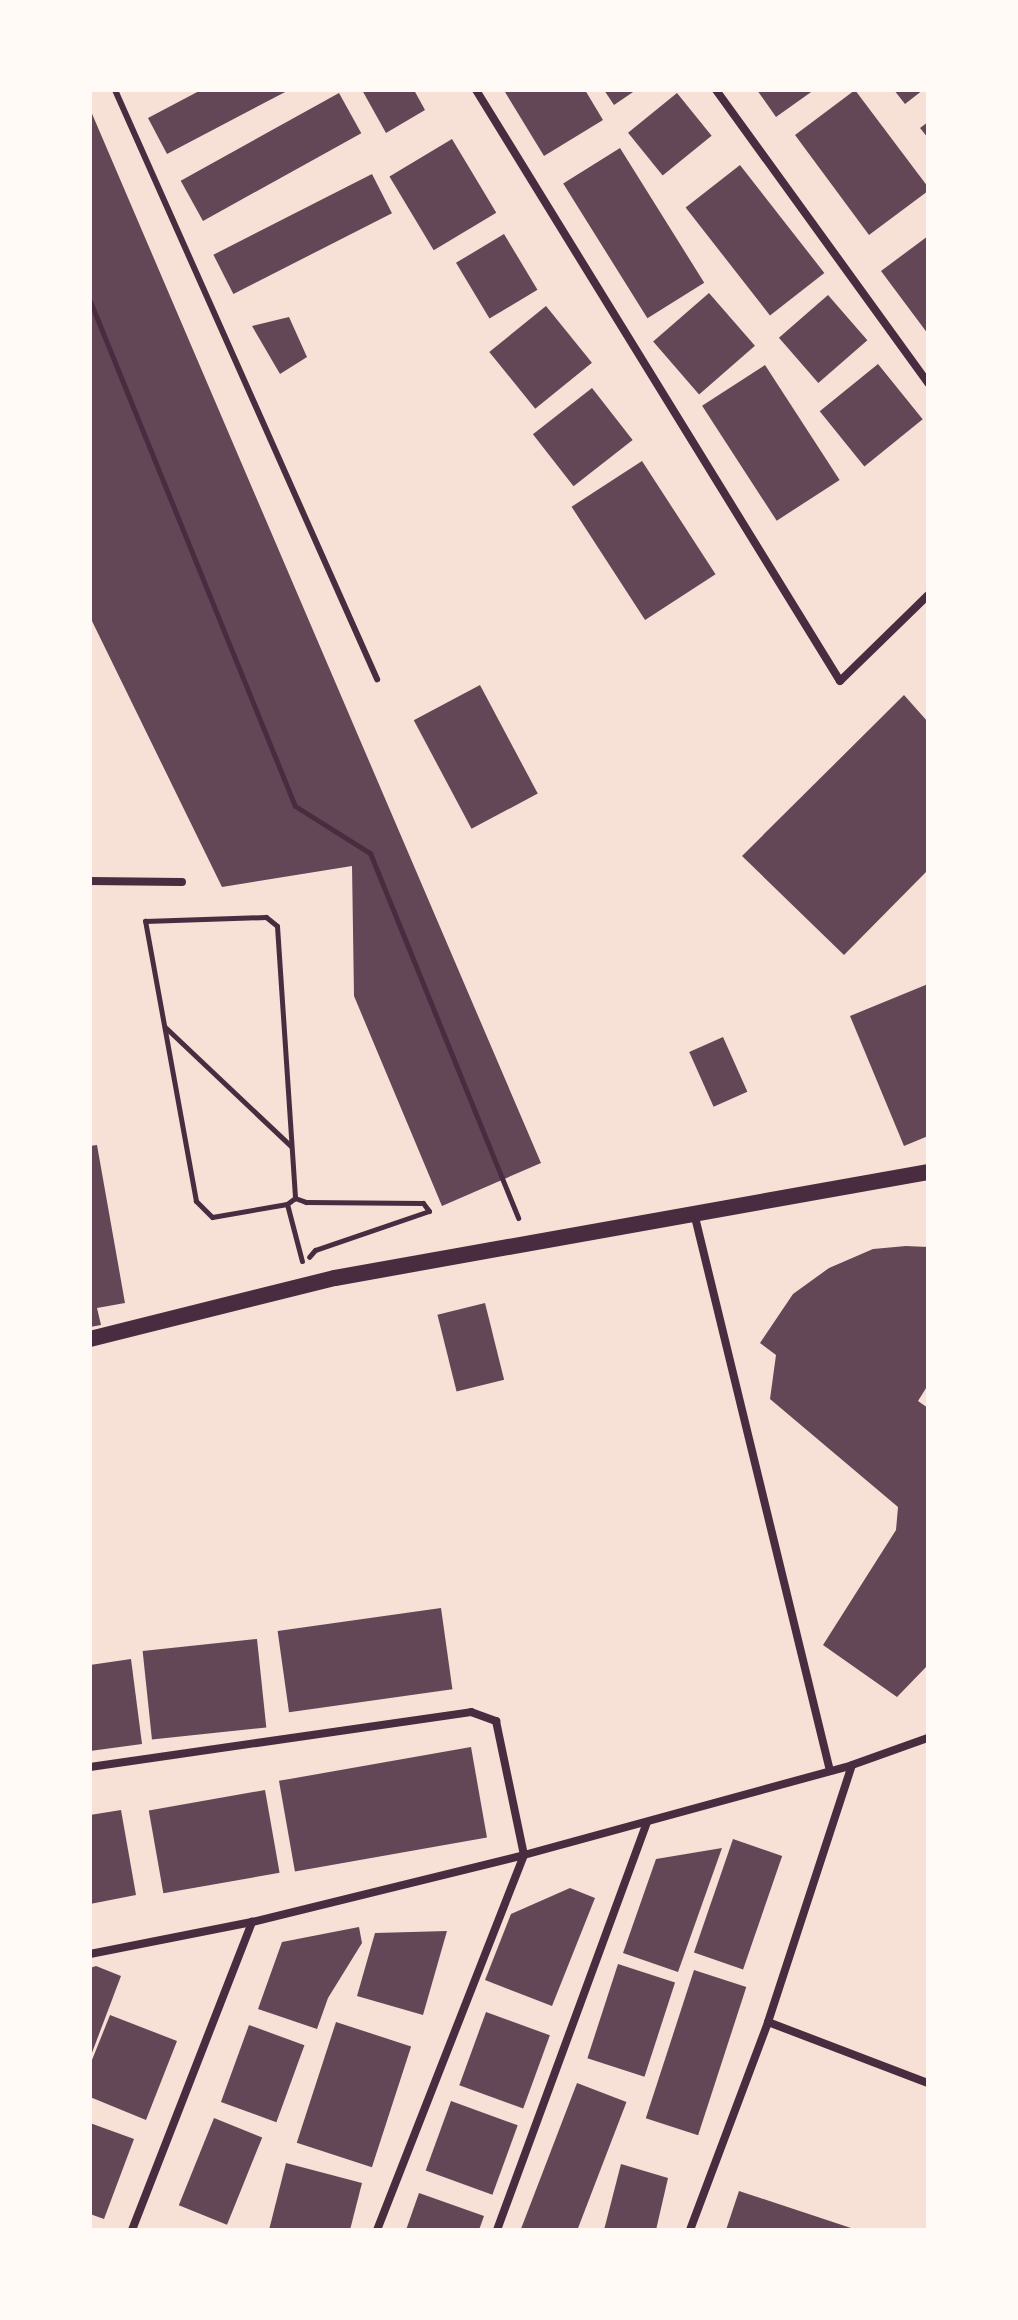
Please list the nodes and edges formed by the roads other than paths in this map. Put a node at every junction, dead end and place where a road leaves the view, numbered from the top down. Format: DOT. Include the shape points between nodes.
graph roads {
  1 [pos="115,90"];
  2 [pos="476,90"];
  3 [pos="716,90"];
  4 [pos="928,383"];
  5 [pos="928,595"];
  6 [pos="377,679"];
  7 [pos="90,881"];
  8 [pos="182,882"];
  9 [pos="928,1172"];
  10 [pos="694,1213"];
  11 [pos="90,1339"];
  12 [pos="928,1738"];
  13 [pos="852,1765"];
  14 [pos="90,1767"];
  15 [pos="830,1771"];
  16 [pos="647,1823"];
  17 [pos="524,1855"];
  18 [pos="252,1922"];
  19 [pos="90,1954"];
  20 [pos="768,2022"];
  21 [pos="928,2083"];
  22 [pos="132,2230"];
  23 [pos="377,2230"];
  24 [pos="497,2230"];
  25 [pos="690,2230"];
  1 -- 6 [label="lane"];
  2 -- 5 [label="street" via="840,681"];
  3 -- 4 [label="street"];
  7 -- 8 [label="street"];
  9 -- 10 [label="main road"];
  10 -- 11 [label="main road" via="335,1278"];
  10 -- 15 [label="street"];
  12 -- 13 [label="street"];
  13 -- 15 [label="street"];
  13 -- 20 [label="street"];
  14 -- 17 [label="street" via="471,1712 496,1721"];
  15 -- 16 [label="street"];
  16 -- 17 [label="street"];
  16 -- 24 [label="street"];
  17 -- 18 [label="street"];
  17 -- 23 [label="street"];
  18 -- 19 [label="street"];
  18 -- 22 [label="street"];
  20 -- 21 [label="street"];
  20 -- 25 [label="street"];
}
